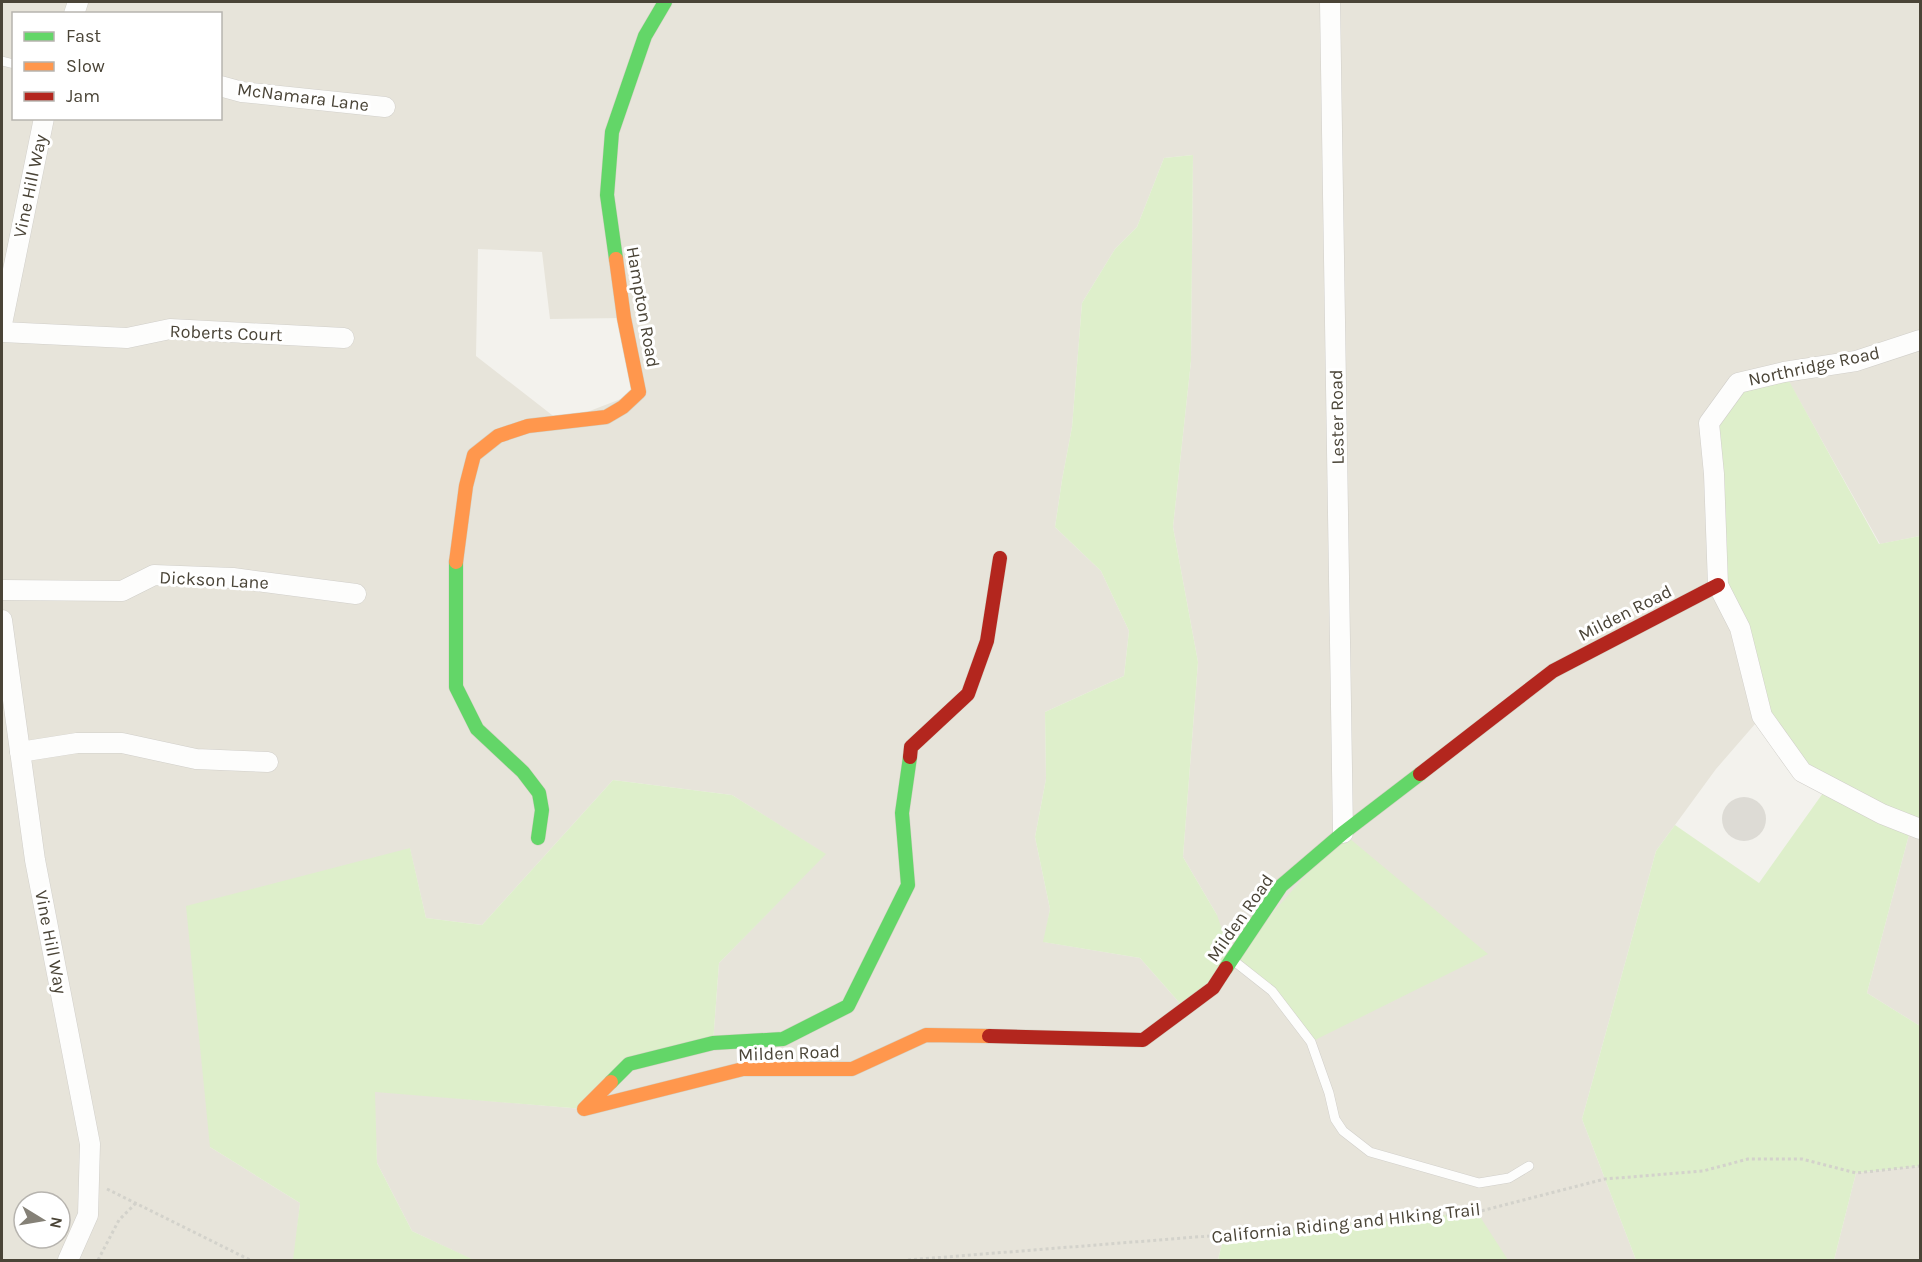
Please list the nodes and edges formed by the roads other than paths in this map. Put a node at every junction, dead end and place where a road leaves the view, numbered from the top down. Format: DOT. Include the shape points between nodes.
graph roads {
  1 [pos="665,2"];
  2 [pos="1330,2"];
  3 [pos="222,87"];
  4 [pos="385,108"];
  5 [pos="44,120"];
  6 [pos="2,324"];
  7 [pos="2,332"];
  8 [pos="344,338"];
  9 [pos="1920,339"];
  10 [pos="1000,558"];
  11 [pos="1718,585"];
  12 [pos="2,590"];
  13 [pos="356,594"];
  14 [pos="2,620"];
  15 [pos="20,752"];
  16 [pos="268,762"];
  17 [pos="1920,829"];
  18 [pos="1343,833"];
  19 [pos="538,838"];
  20 [pos="1232,960"];
  21 [pos="1528,1166"];
  22 [pos="68,1260"];
  1 -- 19 [label="street, Hampton Road" via="645,36 612,132 607,195 639,392 606,417 528,426 498,436 474,455 466,486 456,557 456,687 477,729 523,772 538,793 542,810"];
  2 -- 18 [label="street, Lester Road"];
  3 -- 4 [label="street, McNamara Lane"];
  5 -- 6 [label="street, Vine Hill Way"];
  7 -- 8 [label="street, Roberts Court" via="127,338 170,328"];
  9 -- 11 [label="street, Northridge Road" via="1856,361 1738,383 1709,423"];
  10 -- 20 [label="street, Milden Road" via="987,641 968,694 911,747 902,813 908,885 848,1006 783,1039 713,1043 629,1064 584,1109 743,1069 852,1069 926,1035 1143,1040 1213,988"];
  11 -- 17 [label="street" via="1740,627 1762,716 1802,772 1882,814"];
  11 -- 18 [label="street, Milden Road" via="1553,671"];
  12 -- 13 [label="street, Dickson Lane" via="122,591 154,576 233,578"];
  14 -- 15 [label="street, Vine Hill Way"];
  15 -- 16 [label="street" via="77,743 122,743 196,759"];
  15 -- 22 [label="street, Vine Hill Way" via="35,860 90,1144 88,1215"];
  18 -- 20 [label="street, Milden Road" via="1281,886"];
  20 -- 21 [label="lane" via="1272,991 1311,1042 1335,1119 1343,1131 1370,1152 1479,1183 1509,1178"];
}
